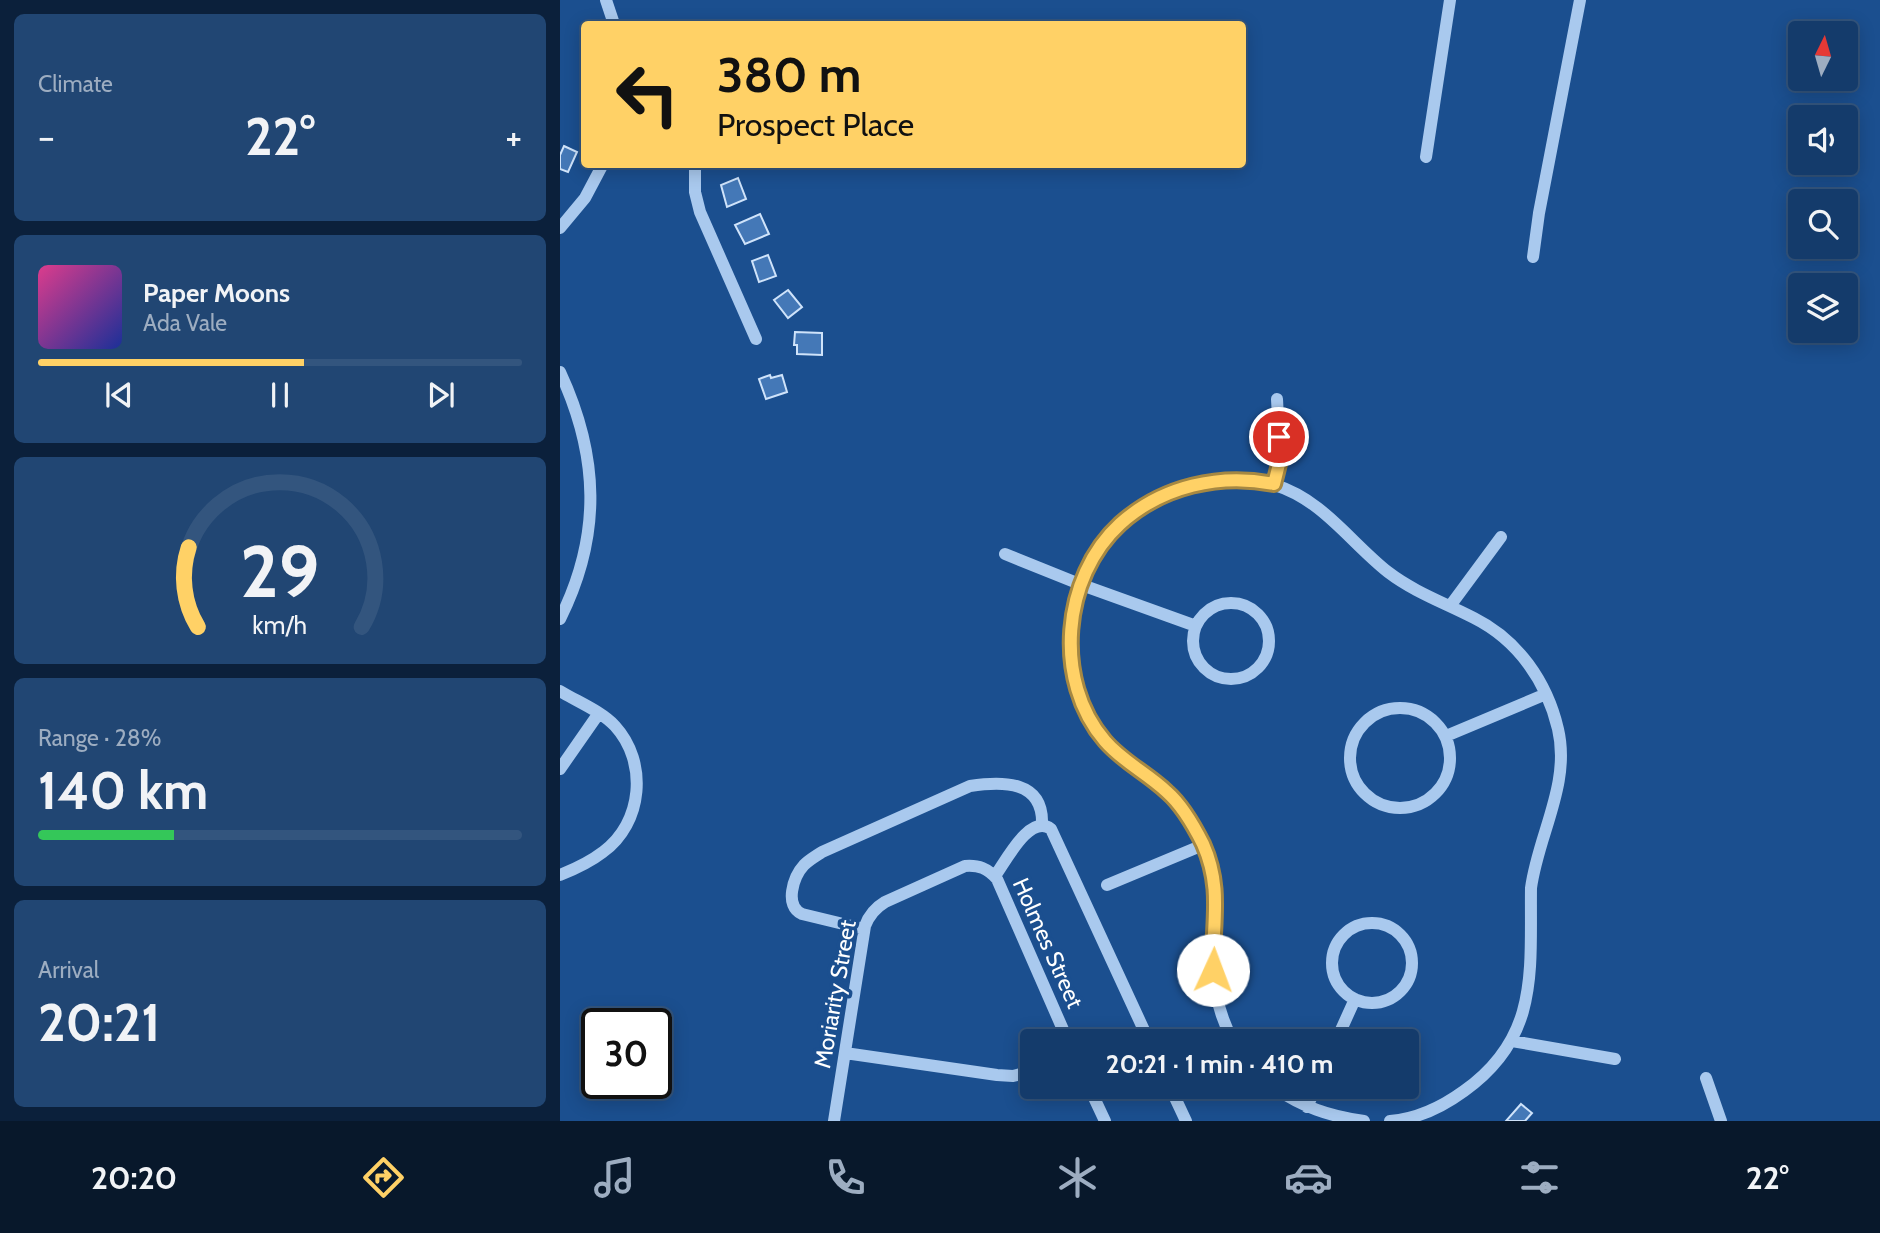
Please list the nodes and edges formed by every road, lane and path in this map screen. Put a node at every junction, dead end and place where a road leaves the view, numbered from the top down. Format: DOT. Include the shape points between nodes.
graph roads {
  1 [pos="606,0"];
  2 [pos="1450,0"];
  3 [pos="1580,0"];
  4 [pos="613,21"];
  5 [pos="1426,157"];
  6 [pos="601,168"];
  7 [pos="695,168"];
  8 [pos="560,228"];
  9 [pos="1533,257"];
  10 [pos="756,339"];
  11 [pos="560,372"];
  12 [pos="1277,399"];
  13 [pos="1274,484"];
  14 [pos="1501,537"];
  15 [pos="1005,554"];
  16 [pos="1082,585"];
  17 [pos="1450,606"];
  18 [pos="560,619"];
  19 [pos="1196,626"];
  20 [pos="560,691"];
  21 [pos="1546,694"];
  22 [pos="599,713"];
  23 [pos="1446,736"];
  24 [pos="560,769"];
  25 [pos="1042,825"];
  26 [pos="1203,845"];
  27 [pos="983,867"];
  28 [pos="560,875"];
  29 [pos="995,876"];
  30 [pos="1107,885"];
  31 [pos="864,929"];
  32 [pos="1355,999"];
  33 [pos="1063,1029"];
  34 [pos="1144,1029"];
  35 [pos="1228,1029"];
  36 [pos="1341,1029"];
  37 [pos="1512,1041"];
  38 [pos="845,1053"];
  39 [pos="1615,1059"];
  40 [pos="1020,1074"];
  41 [pos="1706,1078"];
  42 [pos="1095,1099"];
  43 [pos="1176,1099"];
  44 [pos="1293,1099"];
  45 [pos="1311,1099"];
  46 [pos="1307,1107"];
  47 [pos="1416,1119"];
  48 [pos="834,1121"];
  49 [pos="1105,1121"];
  50 [pos="1186,1121"];
  51 [pos="1364,1121"];
  52 [pos="1390,1121"];
  53 [pos="1397,1121"];
  54 [pos="1721,1121"];
  1 -- 4 [label="street"];
  2 -- 5 [label="street"];
  3 -- 9 [label="street"];
  6 -- 8 [label="street" via="585,198"];
  7 -- 10 [label="street" via="700,212"];
  11 -- 18 [label="street" via="582,430 591,490 584,552"];
  12 -- 13 [label="street" via="1280,456"];
  13 -- 16 [label="street" via="1222,480 1151,501 1111,532"];
  13 -- 17 [label="street" via="1321,510 1394,576"];
  14 -- 17 [label="street"];
  15 -- 16 [label="street"];
  16 -- 19 [label="street"];
  16 -- 26 [label="street" via="1070,640 1086,711 1113,750 1177,802"];
  17 -- 21 [label="street" via="1511,643"];
  19 -- 19 [label="street" via="1194,651 1199,662 1219,677 1244,676 1263,661 1269,637 1258,614 1248,607 1236,603 1212,608"];
  20 -- 22 [label="street"];
  21 -- 23 [label="street"];
  21 -- 37 [label="street" via="1558,726 1561,769 1533,875 1530,976"];
  22 -- 24 [label="street"];
  22 -- 28 [label="street" via="631,750 635,804 620,836 605,851"];
  23 -- 23 [label="street" via="1422,712 1389,708 1360,726 1349,757 1352,774 1372,800 1403,808 1419,804 1433,796 1450,768"];
  25 -- 29 [label="street" via="1027,831"];
  25 -- 31 [label="street" via="1039,804 1024,788 996,783 970,786 822,852 802,867 793,888 795,911"];
  25 -- 34 [label="street" via="1056,837"];
  26 -- 30 [label="street"];
  26 -- 35 [label="street" via="1215,886 1215,985"];
  27 -- 29 [label="street, Holmes Street"];
  27 -- 31 [label="street, Moriarity Street" via="965,866 885,902 869,916"];
  29 -- 33 [label="street, Holmes Street"];
  31 -- 38 [label="street, Moriarity Street"];
  32 -- 32 [label="street" via="1381,1001 1404,987 1410,975 1410,949 1393,929 1381,924 1356,926 1337,944 1333,956 1337,981"];
  32 -- 36 [label="street"];
  37 -- 39 [label="street"];
  37 -- 47 [label="street" via="1492,1068 1469,1087"];
  38 -- 40 [label="street" via="997,1076"];
  38 -- 48 [label="street, Moriarity Street"];
  41 -- 54 [label="street"];
  42 -- 49 [label="street"];
  43 -- 50 [label="street"];
  44 -- 46 [label="street"];
  45 -- 46 [label="street"];
  46 -- 51 [label="street"];
  47 -- 53 [label="street"];
  52 -- 53 [label="street"];
}
